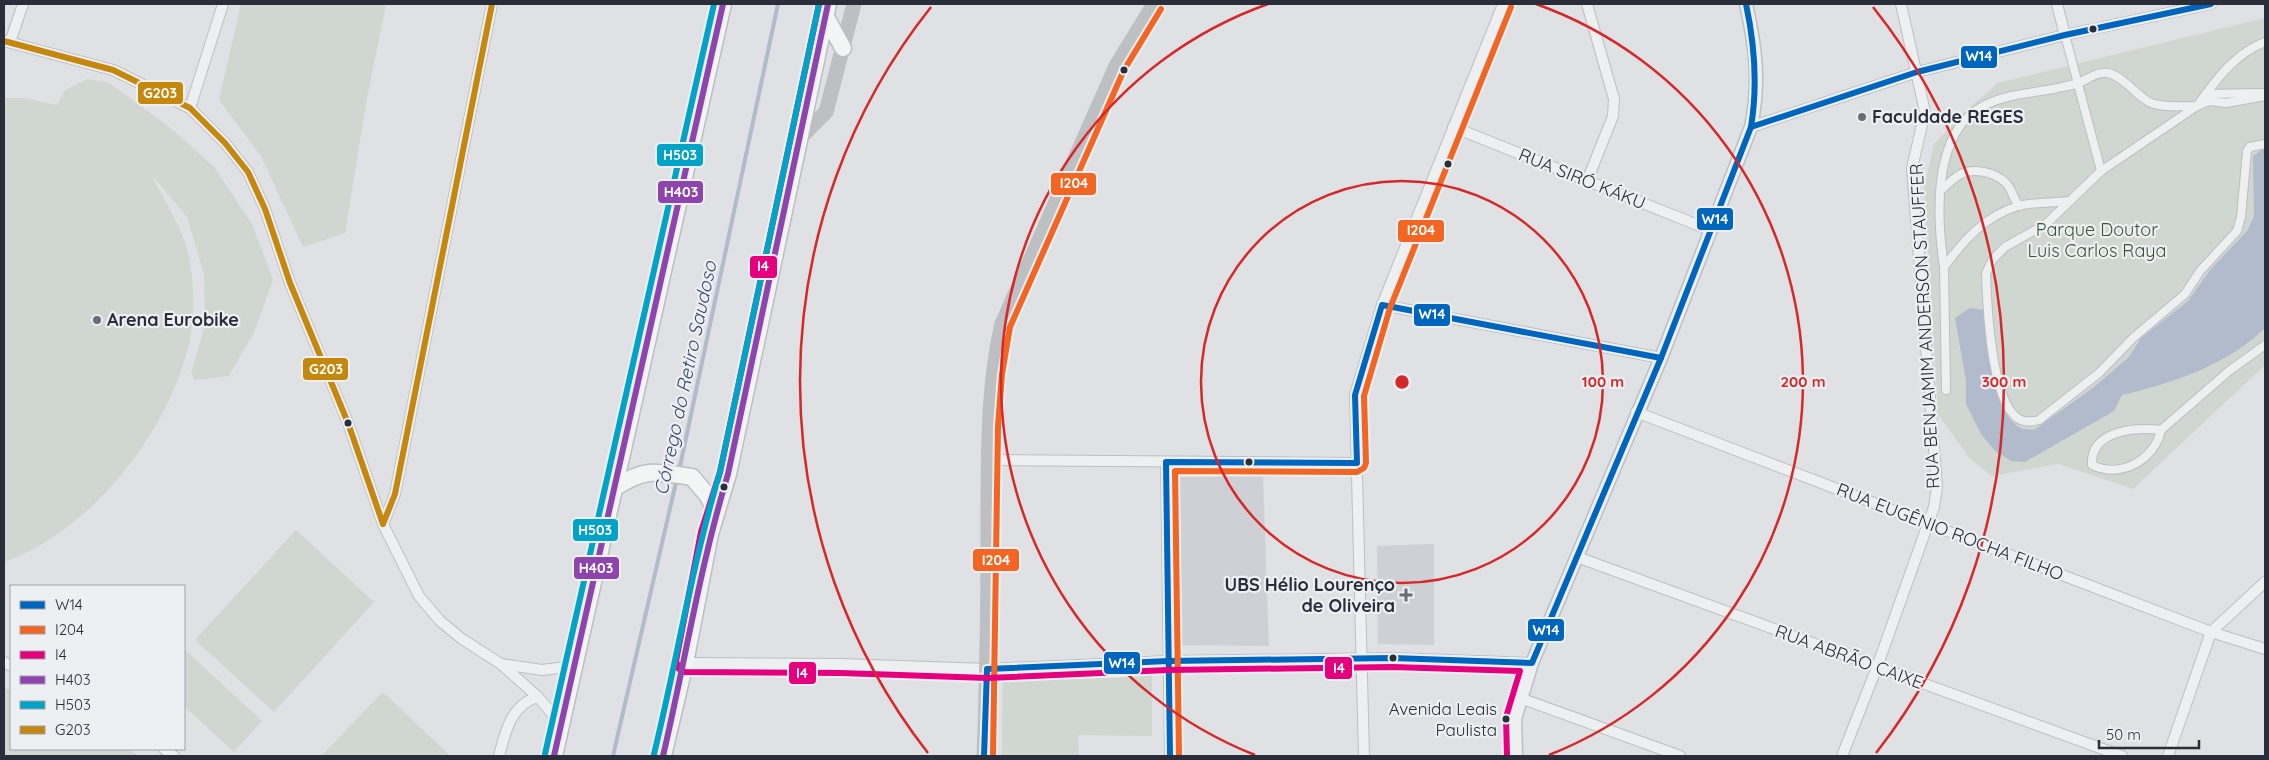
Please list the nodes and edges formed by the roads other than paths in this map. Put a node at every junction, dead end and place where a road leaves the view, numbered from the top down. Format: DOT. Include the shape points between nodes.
graph roads {
  1 [pos="23,4"];
  2 [pos="223,4"];
  3 [pos="492,4"];
  4 [pos="723,4"];
  5 [pos="854,4"];
  6 [pos="1154,4"];
  7 [pos="1503,4"];
  8 [pos="1587,4"];
  9 [pos="1746,4"];
  10 [pos="1901,4"];
  11 [pos="2057,4"];
  12 [pos="2210,4"];
  13 [pos="827,10"];
  14 [pos="2065,35"];
  15 [pos="7,42"];
  16 [pos="2265,42"];
  17 [pos="843,48"];
  18 [pos="1917,72"];
  19 [pos="2077,84"];
  20 [pos="2206,94"];
  21 [pos="2265,94"];
  22 [pos="2197,106"];
  23 [pos="190,108"];
  24 [pos="1453,127"];
  25 [pos="1751,127"];
  26 [pos="798,140"];
  27 [pos="2265,144"];
  28 [pos="2101,171"];
  29 [pos="1587,181"];
  30 [pos="1941,190"];
  31 [pos="2070,201"];
  32 [pos="2020,206"];
  33 [pos="1710,230"];
  34 [pos="1944,267"];
  35 [pos="1382,305"];
  36 [pos="2264,347"];
  37 [pos="1661,358"];
  38 [pos="1946,390"];
  39 [pos="1636,412"];
  40 [pos="2161,430"];
  41 [pos="988,460"];
  42 [pos="1166,462"];
  43 [pos="1357,463"];
  44 [pos="616,487"];
  45 [pos="716,513"];
  46 [pos="1928,523"];
  47 [pos="383,524"];
  48 [pos="1577,557"];
  49 [pos="2265,582"];
  50 [pos="2212,632"];
  51 [pos="2265,648"];
  52 [pos="1361,658"];
  53 [pos="1168,662"];
  54 [pos="1532,662"];
  55 [pos="686,663"];
  56 [pos="501,664"];
  57 [pos="574,666"];
  58 [pos="1878,667"];
  59 [pos="987,669"];
  60 [pos="538,697"];
  61 [pos="1520,698"];
  62 [pos="560,728"];
  63 [pos="2116,755"];
  64 [pos="499,756"];
  65 [pos="554,756"];
  66 [pos="663,756"];
  67 [pos="984,756"];
  68 [pos="1170,756"];
  69 [pos="1364,756"];
  70 [pos="1516,756"];
  71 [pos="1680,756"];
  72 [pos="1842,756"];
  73 [pos="2168,756"];
  1 -- 15 [label="street"];
  2 -- 23 [label="street"];
  3 -- 47 [label="street" via="395,494"];
  4 -- 44 [label="main road"];
  5 -- 17 [label="main road"];
  6 -- 41 [label="main road" via="1116,66 1002,324 997,347"];
  7 -- 24 [label="street"];
  8 -- 29 [label="street" via="1614,100 1613,116"];
  9 -- 25 [label="street" via="1756,66 1757,96"];
  10 -- 18 [label="street, RUA BENJAMIM ANDERSON STAUFFER"];
  11 -- 14 [label="street"];
  12 -- 14 [label="street"];
  13 -- 17 [label="main road"];
  13 -- 26 [label="main road"];
  14 -- 18 [label="street"];
  14 -- 19 [label="street"];
  15 -- 23 [label="street" via="113,70"];
  16 -- 20 [label="street" via="2249,48 2233,61"];
  17 -- 26 [label="main road" via="826,112"];
  18 -- 25 [label="street"];
  18 -- 46 [label="street, RUA BENJAMIM ANDERSON STAUFFER" via="1925,112 1912,168 1937,487"];
  19 -- 22 [label="street" via="2099,73 2108,73 2133,87 2151,103"];
  19 -- 28 [label="street"];
  19 -- 30 [label="street" via="2005,98 1982,107 1964,121 1950,143"];
  20 -- 21 [label="street"];
  20 -- 22 [label="street"];
  21 -- 22 [label="street" via="2226,103 2209,101"];
  22 -- 28 [label="street"];
  23 -- 47 [label="street" via="226,143 248,172 348,423"];
  24 -- 29 [label="street, RUA SIRÓ KÁKU"];
  24 -- 35 [label="street"];
  25 -- 33 [label="street"];
  26 -- 45 [label="main road" via="728,474"];
  27 -- 31 [label="street" via="2250,147 2247,151 2237,231 2200,271 2185,294 2099,373 2039,420 2030,422 2018,419 2009,409 1997,376 1986,273 1993,259 2005,247 2046,224"];
  28 -- 31 [label="street"];
  29 -- 33 [label="street, RUA SIRÓ KÁKU"];
  30 -- 32 [label="street" via="1970,171 1991,174 2006,183"];
  30 -- 34 [label="street" via="1939,234"];
  31 -- 32 [label="street"];
  32 -- 34 [label="street" via="1994,216 1975,230"];
  33 -- 37 [label="street"];
  34 -- 38 [label="street"];
  35 -- 37 [label="street"];
  35 -- 43 [label="street" via="1354,395"];
  36 -- 40 [label="street" via="2229,371"];
  37 -- 39 [label="street"];
  39 -- 46 [label="street, RUA EUGÊNIO ROCHA FILHO"];
  39 -- 48 [label="street"];
  40 -- 40 [label="street" via="2139,427 2109,436 2096,446 2092,465 2104,471 2125,468 2141,461 2158,443"];
  41 -- 42 [label="street"];
  41 -- 59 [label="main road"];
  42 -- 43 [label="street"];
  42 -- 53 [label="street"];
  43 -- 52 [label="street"];
  44 -- 45 [label="main road" via="638,473 692,477 708,496"];
  44 -- 57 [label="main road"];
  45 -- 55 [label="main road"];
  46 -- 50 [label="street, RUA EUGÊNIO ROCHA FILHO"];
  46 -- 58 [label="street, RUA BENJAMIM ANDERSON STAUFFER"];
  47 -- 56 [label="street" via="419,596 440,621"];
  48 -- 54 [label="street"];
  48 -- 58 [label="street, RUA ABRÃO CAIXE"];
  49 -- 50 [label="street"];
  50 -- 51 [label="street, RUA EUGÊNIO ROCHA FILHO"];
  50 -- 73 [label="street"];
  52 -- 53 [label="street"];
  52 -- 54 [label="street"];
  52 -- 69 [label="street"];
  53 -- 59 [label="street"];
  53 -- 68 [label="street"];
  54 -- 61 [label="street"];
  55 -- 59 [label="street"];
  55 -- 66 [label="main road"];
  56 -- 57 [label="street" via="542,670"];
  56 -- 60 [label="street"];
  57 -- 62 [label="main road"];
  58 -- 63 [label="street, RUA ABRÃO CAIXE"];
  58 -- 72 [label="street, RUA BENJAMIM ANDERSON STAUFFER"];
  59 -- 67 [label="main road"];
  60 -- 62 [label="street"];
  60 -- 64 [label="street" via="527,700 516,712 507,726"];
  61 -- 70 [label="street" via="1515,719"];
  61 -- 71 [label="street"];
  62 -- 65 [label="main road"];
}
